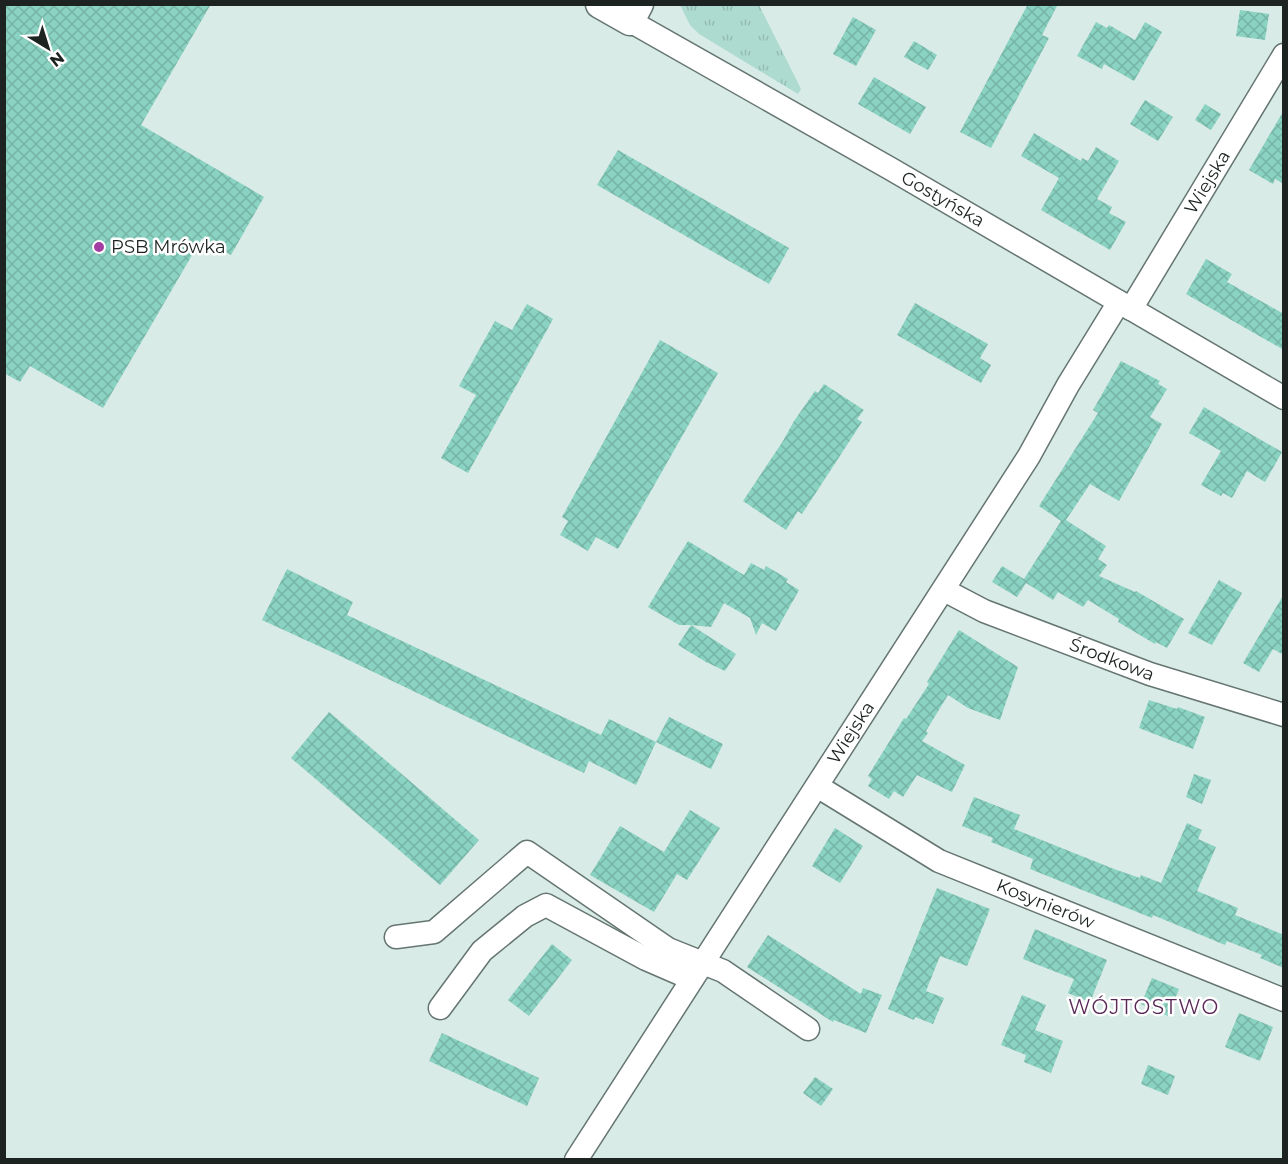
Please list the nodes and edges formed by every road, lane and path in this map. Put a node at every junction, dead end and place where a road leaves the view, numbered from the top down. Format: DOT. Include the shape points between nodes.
graph roads {
  1 [pos="600,4"];
  2 [pos="634,13"];
  3 [pos="1284,55"];
  4 [pos="1125,305"];
  5 [pos="1284,398"];
  6 [pos="944,590"];
  7 [pos="1284,715"];
  8 [pos="817,786"];
  9 [pos="396,937"];
  10 [pos="697,972"];
  11 [pos="1284,1000"];
  12 [pos="440,1008"];
  13 [pos="808,1029"];
  14 [pos="576,1160"];
  1 -- 2 [label="main road, Gostyńska"];
  2 -- 4 [label="street, Gostyńska" via="803,118"];
  3 -- 4 [label="street, Wiejska"];
  4 -- 5 [label="street, Gostyńska"];
  4 -- 6 [label="street, Wiejska" via="1068,385 1029,456"];
  6 -- 7 [label="street, Środkowa" via="984,611 1150,674"];
  6 -- 8 [label="street, Wiejska"];
  8 -- 10 [label="street, Wiejska"];
  8 -- 11 [label="street, Kosynierów" via="939,861"];
  9 -- 10 [label="street" via="434,932 527,852"];
  10 -- 12 [label="street" via="646,959 546,905 525,916 482,951"];
  10 -- 13 [label="street" via="723,971"];
  10 -- 14 [label="street, Wiejska"];
}
